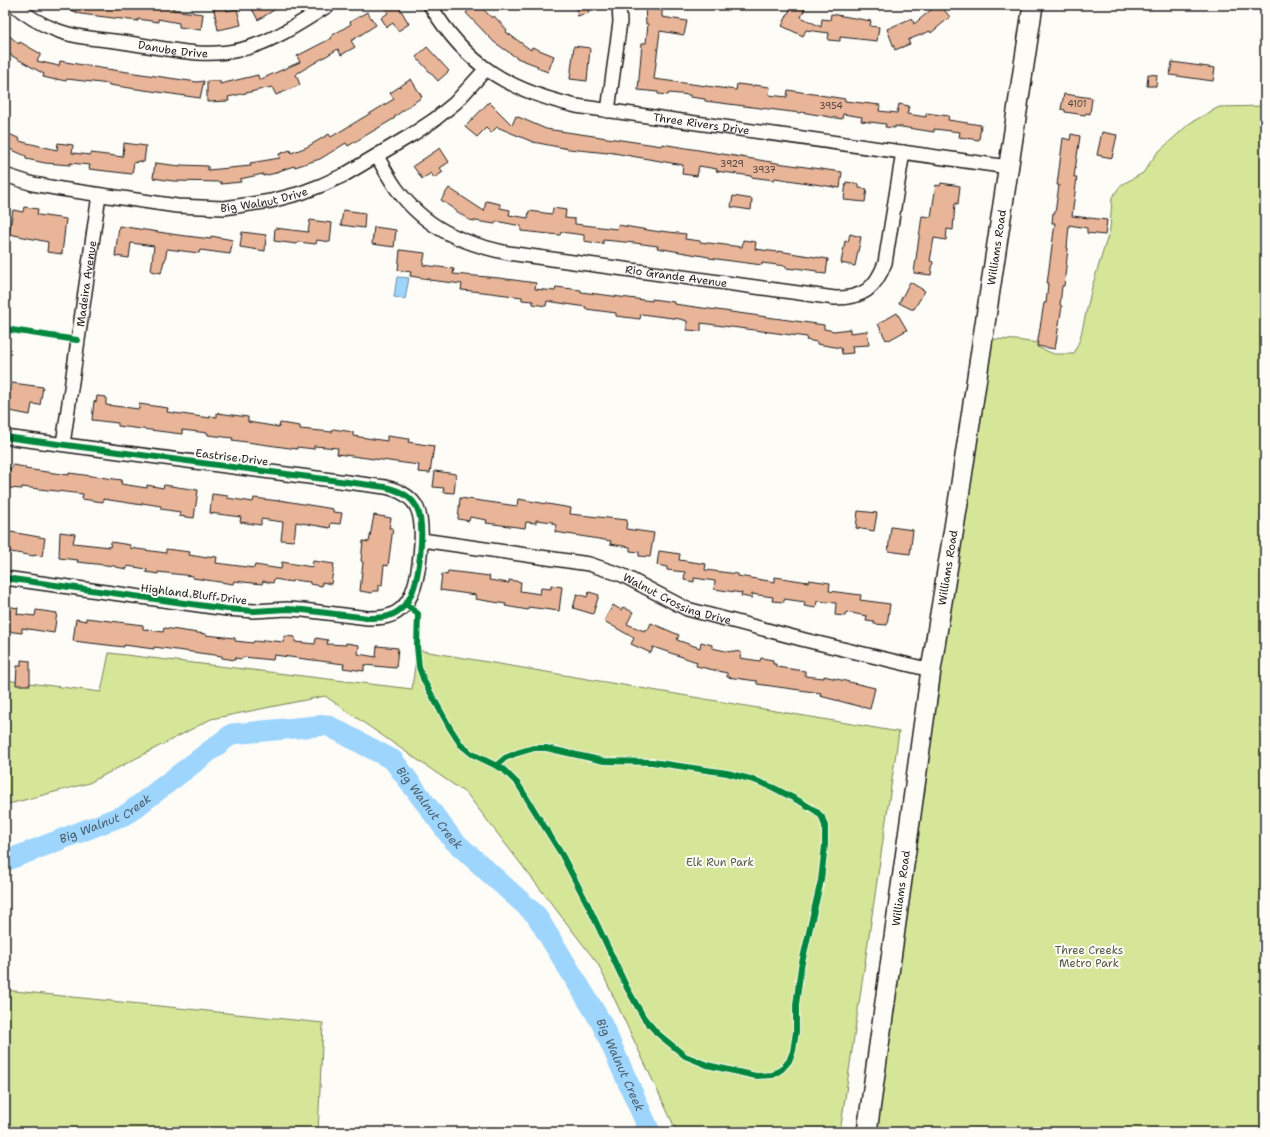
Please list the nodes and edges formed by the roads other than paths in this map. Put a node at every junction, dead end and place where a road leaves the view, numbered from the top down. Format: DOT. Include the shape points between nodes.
graph roads {
  1 [pos="14,5"];
  2 [pos="329,5"];
  3 [pos="430,5"];
  4 [pos="619,5"];
  5 [pos="1033,5"];
  6 [pos="486,69"];
  7 [pos="608,111"];
  8 [pos="903,152"];
  9 [pos="377,156"];
  10 [pos="1008,167"];
  11 [pos="5,175"];
  12 [pos="99,195"];
  13 [pos="5,437"];
  14 [pos="63,444"];
  15 [pos="422,540"];
  16 [pos="5,578"];
  17 [pos="931,670"];
  18 [pos="867,1132"];
  1 -- 2 [label="street, Danube Drive" via="42,25 72,35 197,53 240,50 261,44"];
  3 -- 6 [label="street, Three Rivers Drive" via="456,42"];
  4 -- 7 [label="street" via="620,22"];
  5 -- 10 [label="main road, Williams Road"];
  6 -- 7 [label="street, Three Rivers Drive" via="511,84 552,100"];
  6 -- 9 [label="street, Big Walnut Drive" via="455,103 434,120"];
  7 -- 8 [label="street, Three Rivers Drive"];
  8 -- 9 [label="street, Rio Grande Avenue" via="885,263 875,283 857,296 847,298 508,253 476,245 451,235 415,211 395,188"];
  8 -- 10 [label="street, Three Rivers Drive"];
  9 -- 12 [label="street, Big Walnut Drive" via="339,177 301,193 271,201 224,208 177,206"];
  10 -- 17 [label="main road, Williams Road"];
  11 -- 12 [label="street, Big Walnut Drive" via="33,184"];
  12 -- 14 [label="street, Madeira Avenue"];
  13 -- 14 [label="street, Eastrise Drive"];
  14 -- 15 [label="street, Eastrise Drive" via="390,488 404,493 417,508 422,527"];
  15 -- 16 [label="street, Highland Bluff Drive" via="410,596 398,612 378,618 287,609 227,609"];
  15 -- 17 [label="street, Walnut Crossing Drive" via="589,564 622,575 700,613"];
  17 -- 18 [label="main road, Williams Road"];
}
